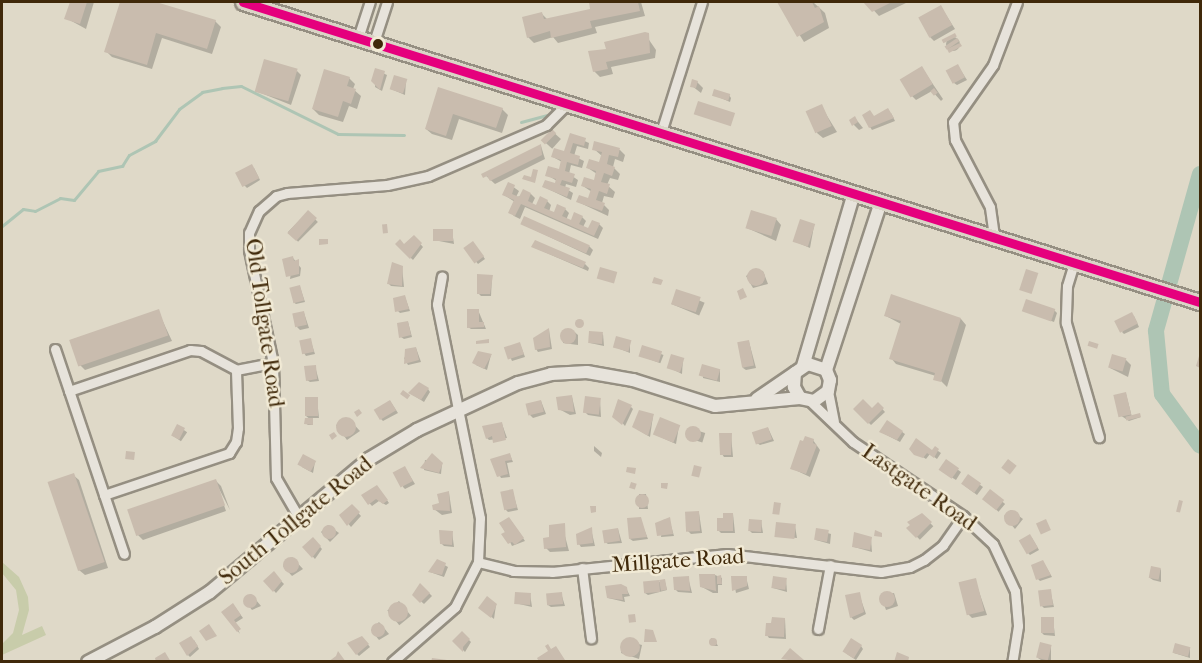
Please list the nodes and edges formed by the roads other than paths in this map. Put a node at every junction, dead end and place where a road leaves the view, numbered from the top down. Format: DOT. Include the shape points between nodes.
graph roads {
  1 [pos="243,2"];
  2 [pos="370,2"];
  3 [pos="387,2"];
  4 [pos="702,2"];
  5 [pos="1017,2"];
  6 [pos="358,38"];
  7 [pos="374,42"];
  8 [pos="567,104"];
  9 [pos="661,132"];
  10 [pos="854,193"];
  11 [pos="881,202"];
  12 [pos="994,236"];
  13 [pos="1074,263"];
  14 [pos="442,276"];
  15 [pos="1200,302"];
  16 [pos="55,349"];
  17 [pos="273,363"];
  18 [pos="236,369"];
  19 [pos="799,370"];
  20 [pos="826,370"];
  21 [pos="69,391"];
  22 [pos="828,391"];
  23 [pos="805,399"];
  24 [pos="752,403"];
  25 [pos="459,410"];
  26 [pos="834,421"];
  27 [pos="1099,437"];
  28 [pos="105,495"];
  29 [pos="298,516"];
  30 [pos="963,516"];
  31 [pos="124,554"];
  32 [pos="478,562"];
  33 [pos="830,565"];
  34 [pos="582,568"];
  35 [pos="818,629"];
  36 [pos="591,638"];
  37 [pos="392,661"];
  38 [pos="88,662"];
  39 [pos="1012,662"];
  1 -- 6 [label="main road"];
  2 -- 6 [label="street"];
  3 -- 7 [label="street"];
  4 -- 9 [label="street"];
  5 -- 12 [label="street" via="993,65 953,122 955,140 990,207"];
  6 -- 7 [label="main road"];
  7 -- 8 [label="main road"];
  8 -- 9 [label="main road"];
  8 -- 17 [label="street, Old Tollgate Road" via="546,125 428,176 387,185 302,190 266,203 252,221 249,250"];
  9 -- 10 [label="main road"];
  10 -- 11 [label="main road"];
  10 -- 19 [label="street"];
  11 -- 12 [label="main road"];
  11 -- 20 [label="street"];
  12 -- 13 [label="main road"];
  13 -- 15 [label="main road"];
  13 -- 27 [label="street" via="1067,286 1066,323"];
  14 -- 25 [label="street" via="437,304"];
  16 -- 21 [label="street"];
  17 -- 18 [label="street"];
  17 -- 29 [label="street, Old Tollgate Road" via="276,478"];
  18 -- 21 [label="street" via="201,351 190,350"];
  18 -- 28 [label="street" via="238,428 229,453"];
  19 -- 20 [label="street" via="817,364"];
  19 -- 23 [label="street" via="794,387"];
  19 -- 24 [label="street, South Tollgate Road"];
  20 -- 22 [label="street"];
  21 -- 28 [label="street"];
  22 -- 23 [label="street" via="821,398"];
  22 -- 26 [label="street"];
  23 -- 24 [label="street, South Tollgate Road"];
  23 -- 26 [label="street, Lastgate Road"];
  24 -- 25 [label="street, South Tollgate Road" via="715,406 633,380 568,372 533,378"];
  25 -- 29 [label="street, South Tollgate Road" via="369,459"];
  25 -- 32 [label="street" via="480,518"];
  26 -- 30 [label="street, Lastgate Road" via="853,442"];
  28 -- 31 [label="street"];
  29 -- 38 [label="street, South Tollgate Road" via="210,591 155,627"];
  30 -- 33 [label="street, Millgate Road" via="935,553 910,567 881,572"];
  30 -- 39 [label="street, Lastgate Road" via="993,544 1009,574 1017,609"];
  32 -- 34 [label="street, Millgate Road" via="513,571"];
  32 -- 37 [label="street" via="454,607"];
  33 -- 34 [label="street, Millgate Road" via="728,554"];
  33 -- 35 [label="street"];
  34 -- 36 [label="street"];
}
